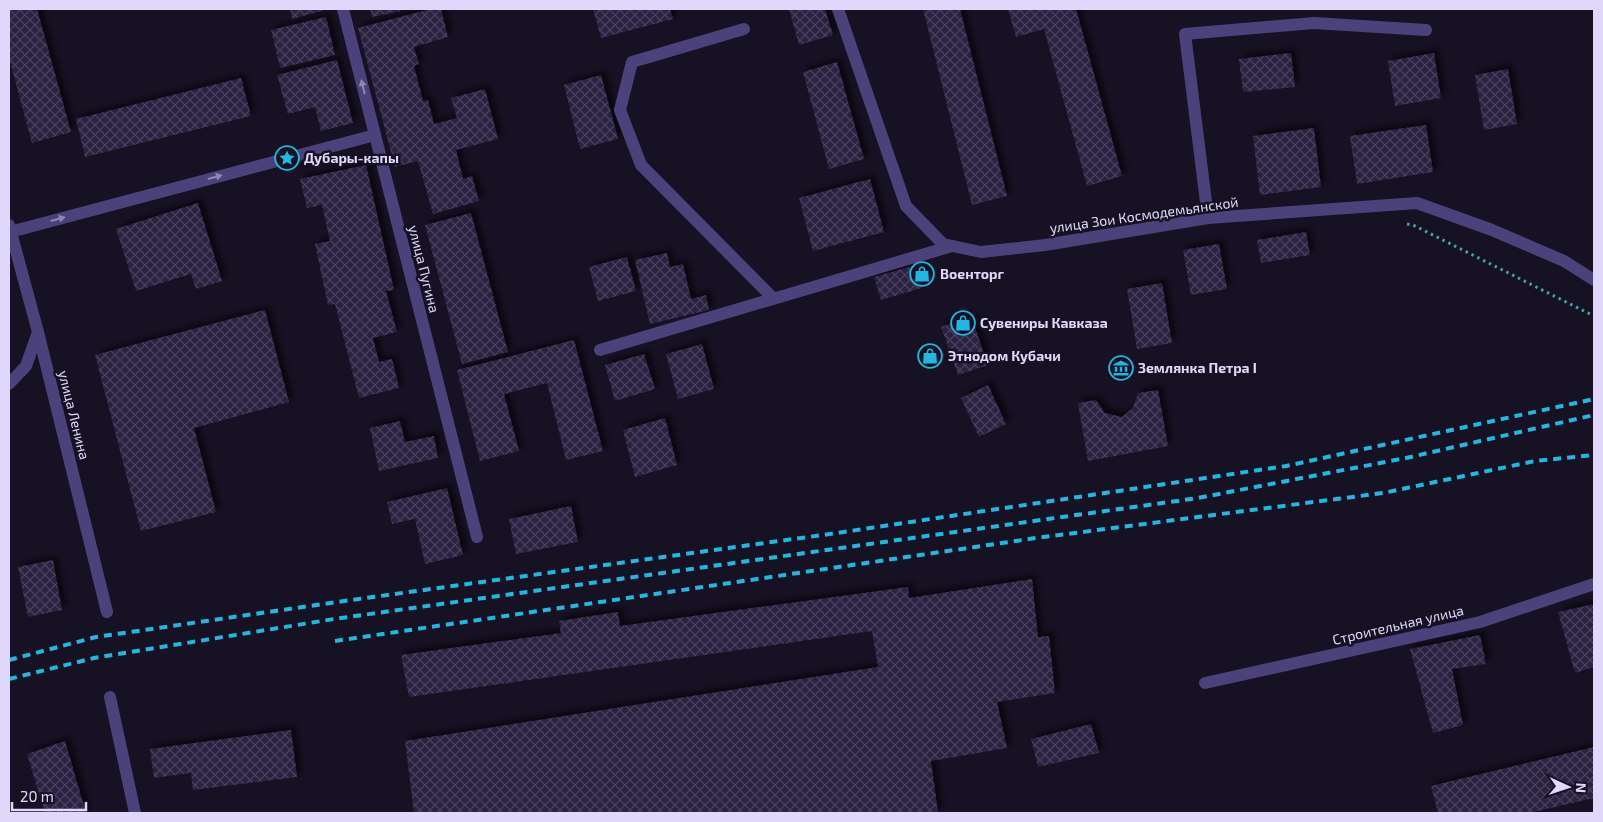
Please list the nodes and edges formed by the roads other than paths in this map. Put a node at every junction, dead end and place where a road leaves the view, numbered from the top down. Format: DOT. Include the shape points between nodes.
graph roads {
  1 [pos="343,9"];
  2 [pos="838,9"];
  3 [pos="744,29"];
  4 [pos="1426,30"];
  5 [pos="374,134"];
  6 [pos="1208,218"];
  7 [pos="10,229"];
  8 [pos="952,246"];
  9 [pos="1594,280"];
  10 [pos="773,298"];
  11 [pos="38,332"];
  12 [pos="600,350"];
  13 [pos="9,384"];
  14 [pos="477,538"];
  15 [pos="1594,584"];
  16 [pos="107,612"];
  17 [pos="1205,683"];
  18 [pos="110,697"];
  19 [pos="135,813"];
  5 -- 1 [label="street, улица Пугина, one-way"];
  2 -- 8 [label="street, улица Зои Космодемьянской" via="906,206 943,244"];
  3 -- 10 [label="street" via="632,62 620,110 641,165"];
  4 -- 6 [label="street" via="1314,23 1185,34"];
  7 -- 5 [label="street, one-way"];
  5 -- 14 [label="street, улица Пугина"];
  6 -- 8 [label="street, улица Зои Космодемьянской" via="1045,245 981,252"];
  6 -- 9 [label="street, улица Зои Космодемьянской" via="1417,202 1564,261"];
  7 -- 11 [label="street, улица Ленина"];
  8 -- 10 [label="street"];
  10 -- 12 [label="street"];
  11 -- 13 [label="street" via="26,366"];
  11 -- 16 [label="street, улица Ленина"];
  15 -- 17 [label="street, Строительная улица" via="1480,622"];
  18 -- 19 [label="street"];
}
